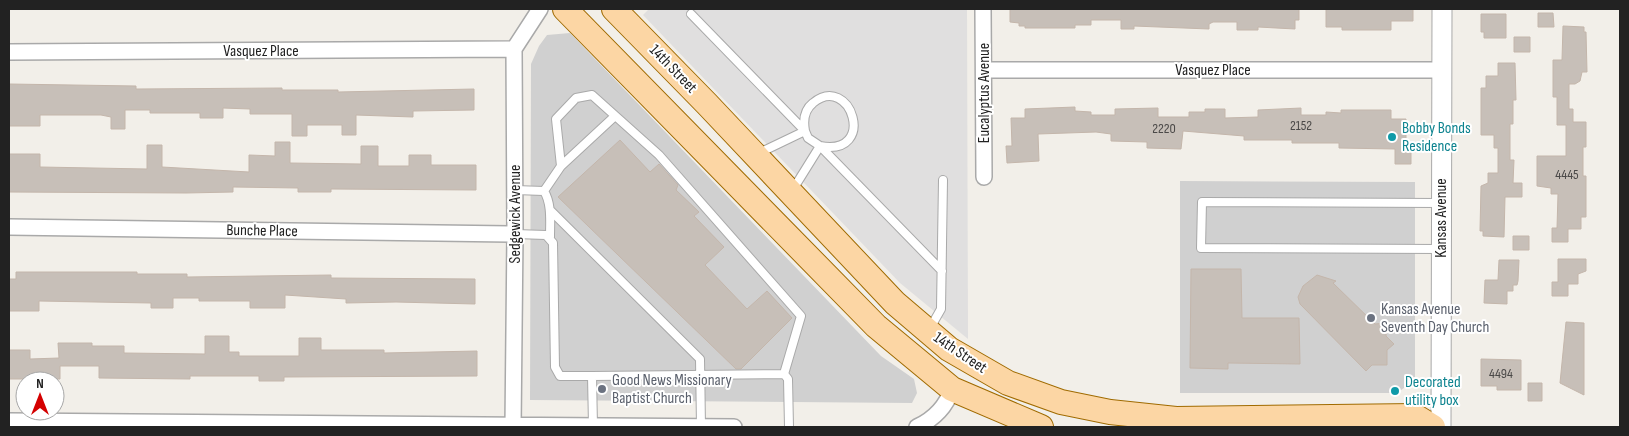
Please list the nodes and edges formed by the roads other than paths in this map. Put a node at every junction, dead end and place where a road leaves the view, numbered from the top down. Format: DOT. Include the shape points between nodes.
graph roads {
  1 [pos="540,9"];
  2 [pos="566,9"];
  3 [pos="614,9"];
  4 [pos="983,9"];
  5 [pos="1442,9"];
  6 [pos="691,14"];
  7 [pos="514,49"];
  8 [pos="9,52"];
  9 [pos="984,70"];
  10 [pos="1442,70"];
  11 [pos="616,116"];
  12 [pos="805,131"];
  13 [pos="820,146"];
  14 [pos="756,155"];
  15 [pos="561,166"];
  16 [pos="984,177"];
  17 [pos="943,180"];
  18 [pos="515,190"];
  19 [pos="544,191"];
  20 [pos="791,193"];
  21 [pos="1441,203"];
  22 [pos="550,210"];
  23 [pos="9,227"];
  24 [pos="515,234"];
  25 [pos="552,240"];
  26 [pos="1441,249"];
  27 [pos="942,271"];
  28 [pos="928,332"];
  29 [pos="702,374"];
  30 [pos="784,374"];
  31 [pos="592,376"];
  32 [pos="952,389"];
  33 [pos="9,421"];
  34 [pos="512,426"];
  35 [pos="593,426"];
  36 [pos="701,427"];
  37 [pos="734,427"];
  38 [pos="788,427"];
  39 [pos="918,427"];
  40 [pos="1041,427"];
  41 [pos="1434,427"];
  42 [pos="1441,427"];
  1 -- 7 [label="street"];
  2 -- 32 [label="main road, 14th Street" via="876,326"];
  3 -- 14 [label="main road, 14th Street"];
  4 -- 9 [label="street, Eucalyptus Avenue"];
  5 -- 10 [label="street, Kansas Avenue"];
  6 -- 12 [label="lane"];
  7 -- 8 [label="street, Vasquez Place"];
  7 -- 18 [label="street, Sedgewick Avenue"];
  9 -- 10 [label="street, Vasquez Place"];
  9 -- 16 [label="street, Eucalyptus Avenue"];
  10 -- 21 [label="street, Kansas Avenue"];
  11 -- 15 [label="lane"];
  11 -- 15 [label="lane" via="592,96 576,98 556,120"];
  11 -- 30 [label="lane" via="659,155 801,316"];
  12 -- 13 [label="lane"];
  12 -- 13 [label="lane" via="804,114 815,101 832,97 847,104 854,120 850,136 837,147"];
  12 -- 14 [label="lane"];
  13 -- 20 [label="lane"];
  13 -- 27 [label="lane"];
  14 -- 20 [label="main road, 14th Street"];
  15 -- 19 [label="lane"];
  17 -- 27 [label="lane"];
  18 -- 19 [label="lane"];
  18 -- 24 [label="street, Sedgewick Avenue"];
  19 -- 22 [label="lane"];
  20 -- 28 [label="main road, 14th Street" via="895,303"];
  21 -- 26 [label="street, Kansas Avenue"];
  21 -- 26 [label="lane" via="1202,202 1201,248"];
  22 -- 25 [label="lane"];
  22 -- 29 [label="lane" via="700,359"];
  23 -- 24 [label="street, Bunche Place"];
  24 -- 25 [label="lane"];
  24 -- 34 [label="street, Sedgewick Avenue"];
  25 -- 31 [label="lane" via="554,367 560,376"];
  26 -- 42 [label="street, Kansas Avenue"];
  27 -- 28 [label="lane" via="941,309"];
  28 -- 41 [label="main road, 14th Street" via="949,350 1008,383 1061,402 1110,412 1176,419 1415,416"];
  29 -- 30 [label="lane"];
  29 -- 31 [label="lane"];
  29 -- 36 [label="lane"];
  30 -- 38 [label="lane" via="788,379"];
  31 -- 35 [label="lane"];
  32 -- 39 [label="street" via="949,400 933,420"];
  32 -- 40 [label="main road, 14th Street"];
  33 -- 34 [label="street"];
  34 -- 35 [label="street"];
  35 -- 36 [label="street"];
  36 -- 37 [label="street"];
}
